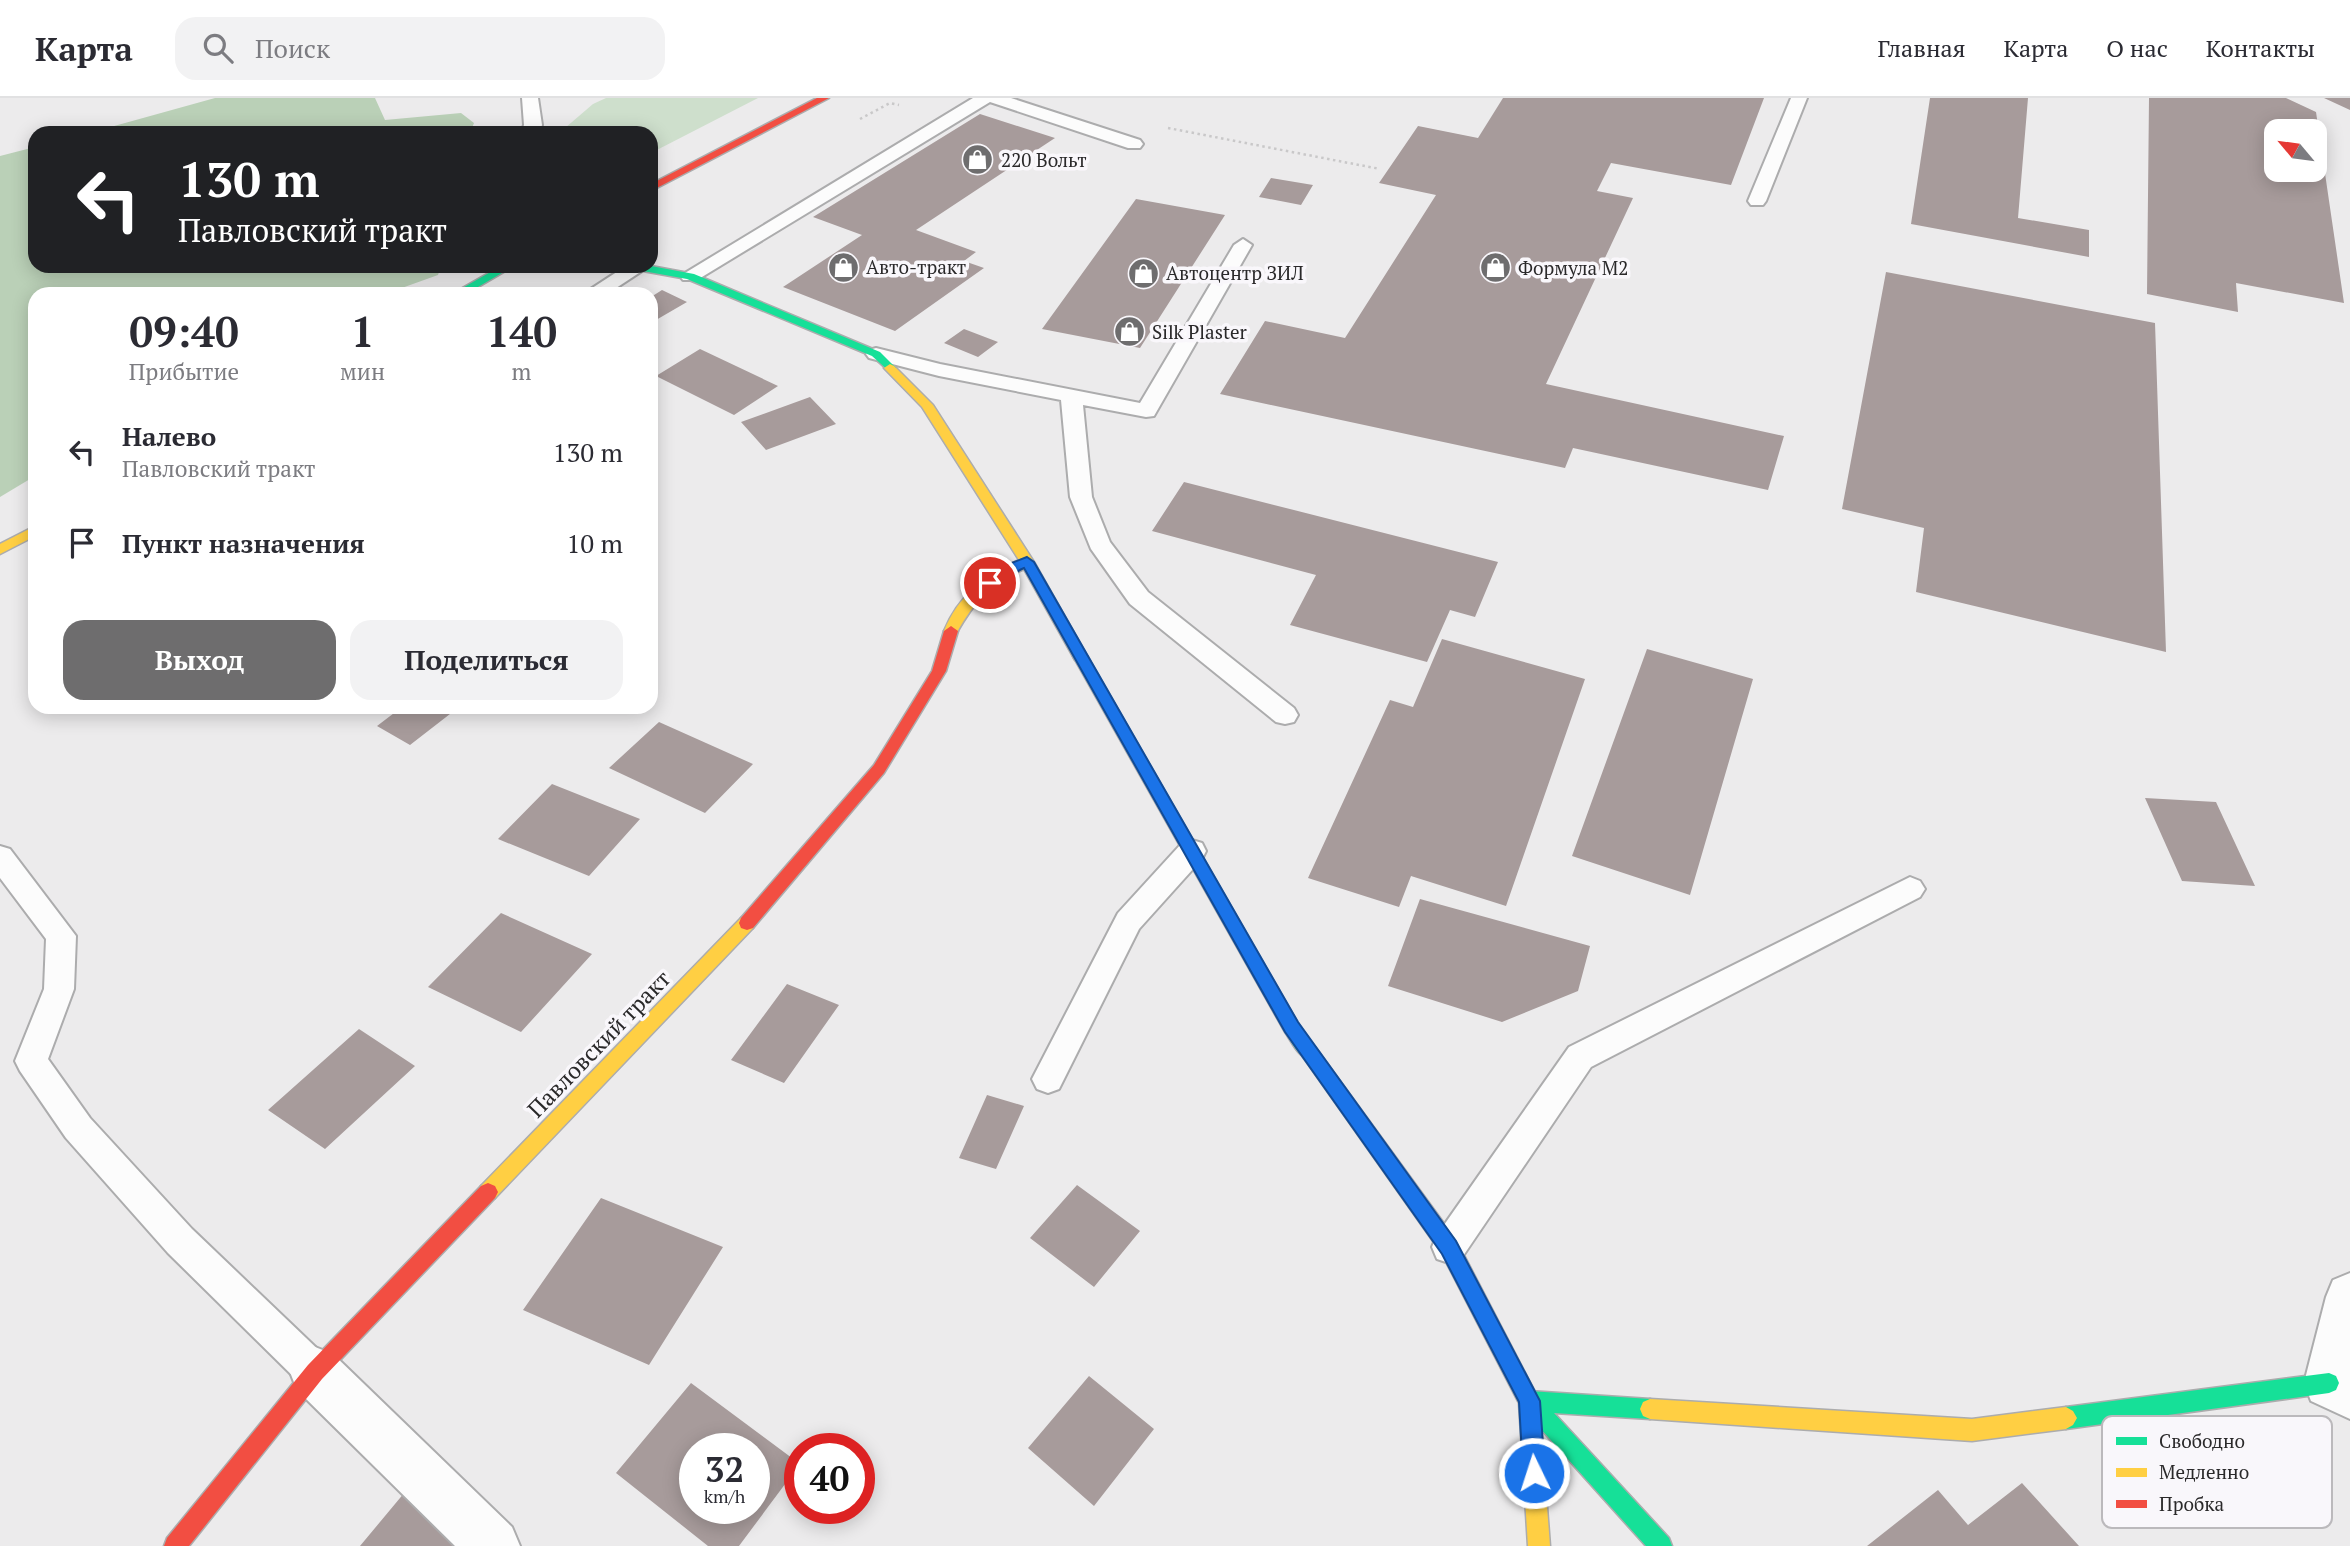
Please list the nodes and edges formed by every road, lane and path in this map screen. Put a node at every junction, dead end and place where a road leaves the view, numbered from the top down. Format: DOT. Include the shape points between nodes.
graph roads {
  1 [pos="530,98"];
  2 [pos="824,98"];
  3 [pos="985,98"];
  4 [pos="994,98"];
  5 [pos="1799,98"];
  6 [pos="533,126"];
  7 [pos="1167,128"];
  8 [pos="1134,144"];
  9 [pos="1380,169"];
  10 [pos="658,184"];
  11 [pos="1757,201"];
  12 [pos="1243,244"];
  13 [pos="658,271"];
  14 [pos="496,273"];
  15 [pos="626,273"];
  16 [pos="690,276"];
  17 [pos="471,287"];
  18 [pos="604,287"];
  19 [pos="876,354"];
  20 [pos="1071,396"];
  21 [pos="1027,562"];
  22 [pos="1285,715"];
  23 [pos="1192,851"];
  24 [pos="0,857"];
  25 [pos="1910,889"];
  26 [pos="1048,1079"];
  27 [pos="1449,1247"];
  28 [pos="2350,1297"];
  29 [pos="315,1372"];
  30 [pos="2339,1388"];
  31 [pos="1529,1401"];
  32 [pos="175,1546"];
  33 [pos="493,1546"];
  34 [pos="1539,1546"];
  35 [pos="1661,1546"];
  1 -- 6 [label="lane"];
  2 -- 10 [label="street"];
  3 -- 16 [label="lane"];
  4 -- 8 [label="lane"];
  5 -- 11 [label="lane"];
  7 -- 9 [label="path"];
  12 -- 20 [label="lane" via="1146,411"];
  13 -- 16 [label="street"];
  14 -- 17 [label="street"];
  15 -- 18 [label="lane"];
  16 -- 19 [label="street"];
  19 -- 20 [label="lane"];
  19 -- 21 [label="street" via="927,405"];
  20 -- 22 [label="lane" via="1081,497 1099,544 1139,597"];
  21 -- 23 [label="street"];
  21 -- 29 [label="street, Павловский тракт" via="1006,570 974,595 954,621 939,671 878,769 767,902"];
  23 -- 26 [label="lane" via="1128,921"];
  23 -- 27 [label="street" via="1292,1027"];
  24 -- 29 [label="lane" via="61,936 59,989 31,1061 78,1128 170,1231"];
  25 -- 27 [label="lane" via="1580,1057"];
  27 -- 31 [label="street"];
  28 -- 30 [label="street"];
  29 -- 32 [label="street, Павловский тракт"];
  29 -- 33 [label="street"];
  30 -- 31 [label="street" via="1972,1430"];
  31 -- 34 [label="street"];
  31 -- 35 [label="street"];
}
